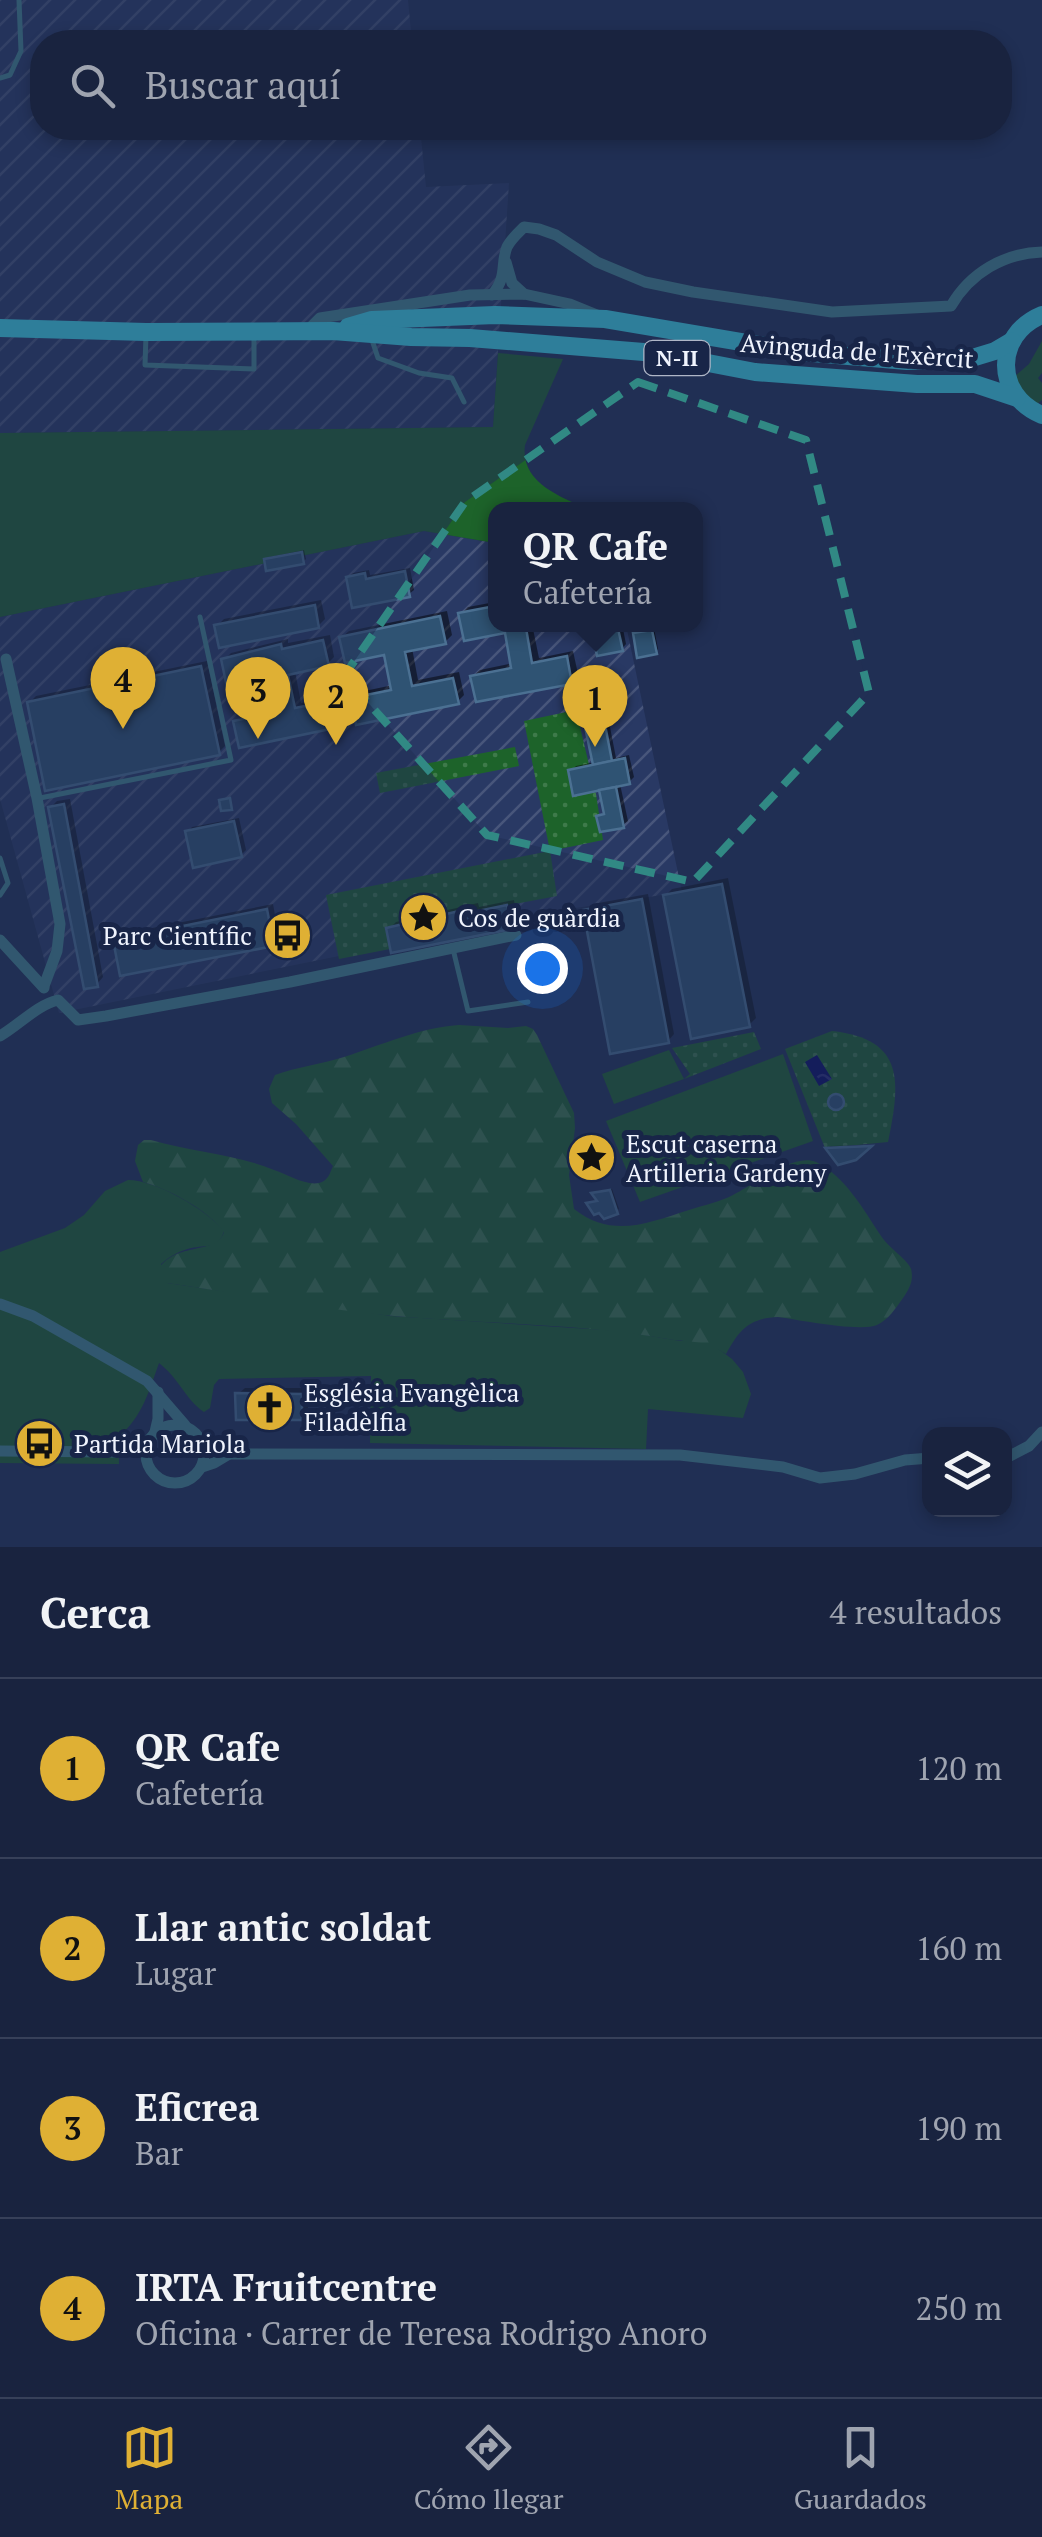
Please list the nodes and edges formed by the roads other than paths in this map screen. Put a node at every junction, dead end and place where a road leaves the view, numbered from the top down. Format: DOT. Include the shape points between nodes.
graph roads {
  1 [pos="19,0"];
  2 [pos="0,78"];
  3 [pos="1042,252"];
  4 [pos="506,262"];
  5 [pos="524,294"];
  6 [pos="492,295"];
  7 [pos="1042,315"];
  8 [pos="605,319"];
  9 [pos="0,328"];
  10 [pos="334,331"];
  11 [pos="146,332"];
  12 [pos="254,332"];
  13 [pos="306,332"];
  14 [pos="370,334"];
  15 [pos="1012,341"];
  16 [pos="1017,398"];
  17 [pos="464,402"];
  18 [pos="1042,415"];
  19 [pos="200,617"];
  20 [pos="6,658"];
  21 [pos="37,798"];
  22 [pos="0,858"];
  23 [pos="0,895"];
  24 [pos="516,935"];
  25 [pos="0,940"];
  26 [pos="452,949"];
  27 [pos="44,986"];
  28 [pos="52,1002"];
  29 [pos="528,1002"];
  30 [pos="0,1036"];
  31 [pos="0,1304"];
  32 [pos="158,1392"];
  33 [pos="185,1425"];
  34 [pos="1042,1432"];
  35 [pos="152,1436"];
  36 [pos="202,1442"];
  37 [pos="0,1451"];
  38 [pos="114,1452"];
  39 [pos="229,1454"];
  40 [pos="1012,1456"];
  41 [pos="922,1459"];
  42 [pos="146,1460"];
  43 [pos="202,1466"];
  1 -- 2 [label="lane" via="21,51 10,75"];
  3 -- 4 [label="street" via="999,261 960,290 950,306 832,312 644,282 539,228 524,227 506,249"];
  4 -- 5 [label="street"];
  4 -- 6 [label="street"];
  5 -- 6 [label="street"];
  5 -- 8 [label="street"];
  6 -- 13 [label="street" via="320,318"];
  7 -- 15 [label="main road, N-II"];
  8 -- 10 [label="main road, Avinguda de l'Exèrcit / N-II" via="372,320"];
  8 -- 15 [label="main road, Avinguda de l'Exèrcit / N-II" via="800,352 892,360 972,358"];
  9 -- 11 [label="main road, Avinguda de l'Exèrcit / N-II"];
  10 -- 13 [label="main road, Avinguda de l'Exèrcit / N-II"];
  10 -- 14 [label="main road, Avinguda de l'Exèrcit / N-II"];
  11 -- 12 [label="main road, Avinguda de l'Exèrcit / N-II"];
  11 -- 12 [label="lane" via="145,365 254,370"];
  12 -- 13 [label="main road, Avinguda de l'Exèrcit / N-II"];
  14 -- 16 [label="main road, Avinguda de l'Exèrcit / N-II" via="602,347 755,372 974,384"];
  14 -- 17 [label="lane" via="378,358 452,378"];
  15 -- 16 [label="main road" via="1006,370"];
  16 -- 18 [label="main road, N-II"];
  19 -- 21 [label="lane" via="231,760"];
  20 -- 21 [label="street"];
  21 -- 27 [label="street" via="60,924"];
  22 -- 23 [label="lane" via="8,882"];
  24 -- 26 [label="street"];
  25 -- 27 [label="street"];
  26 -- 28 [label="street" via="78,1020"];
  26 -- 29 [label="lane" via="468,1012"];
  27 -- 28 [label="street"];
  28 -- 30 [label="street"];
  31 -- 32 [label="street" via="33,1316"];
  32 -- 33 [label="street"];
  32 -- 35 [label="street"];
  33 -- 35 [label="street" via="164,1426"];
  33 -- 36 [label="street"];
  34 -- 40 [label="street"];
  35 -- 38 [label="street"];
  35 -- 42 [label="street"];
  36 -- 39 [label="street"];
  36 -- 43 [label="street"];
  37 -- 38 [label="street"];
  38 -- 42 [label="street"];
  39 -- 41 [label="street" via="680,1455 820,1478"];
  39 -- 43 [label="street"];
  42 -- 43 [label="street" via="169,1483 192,1478"];
}
